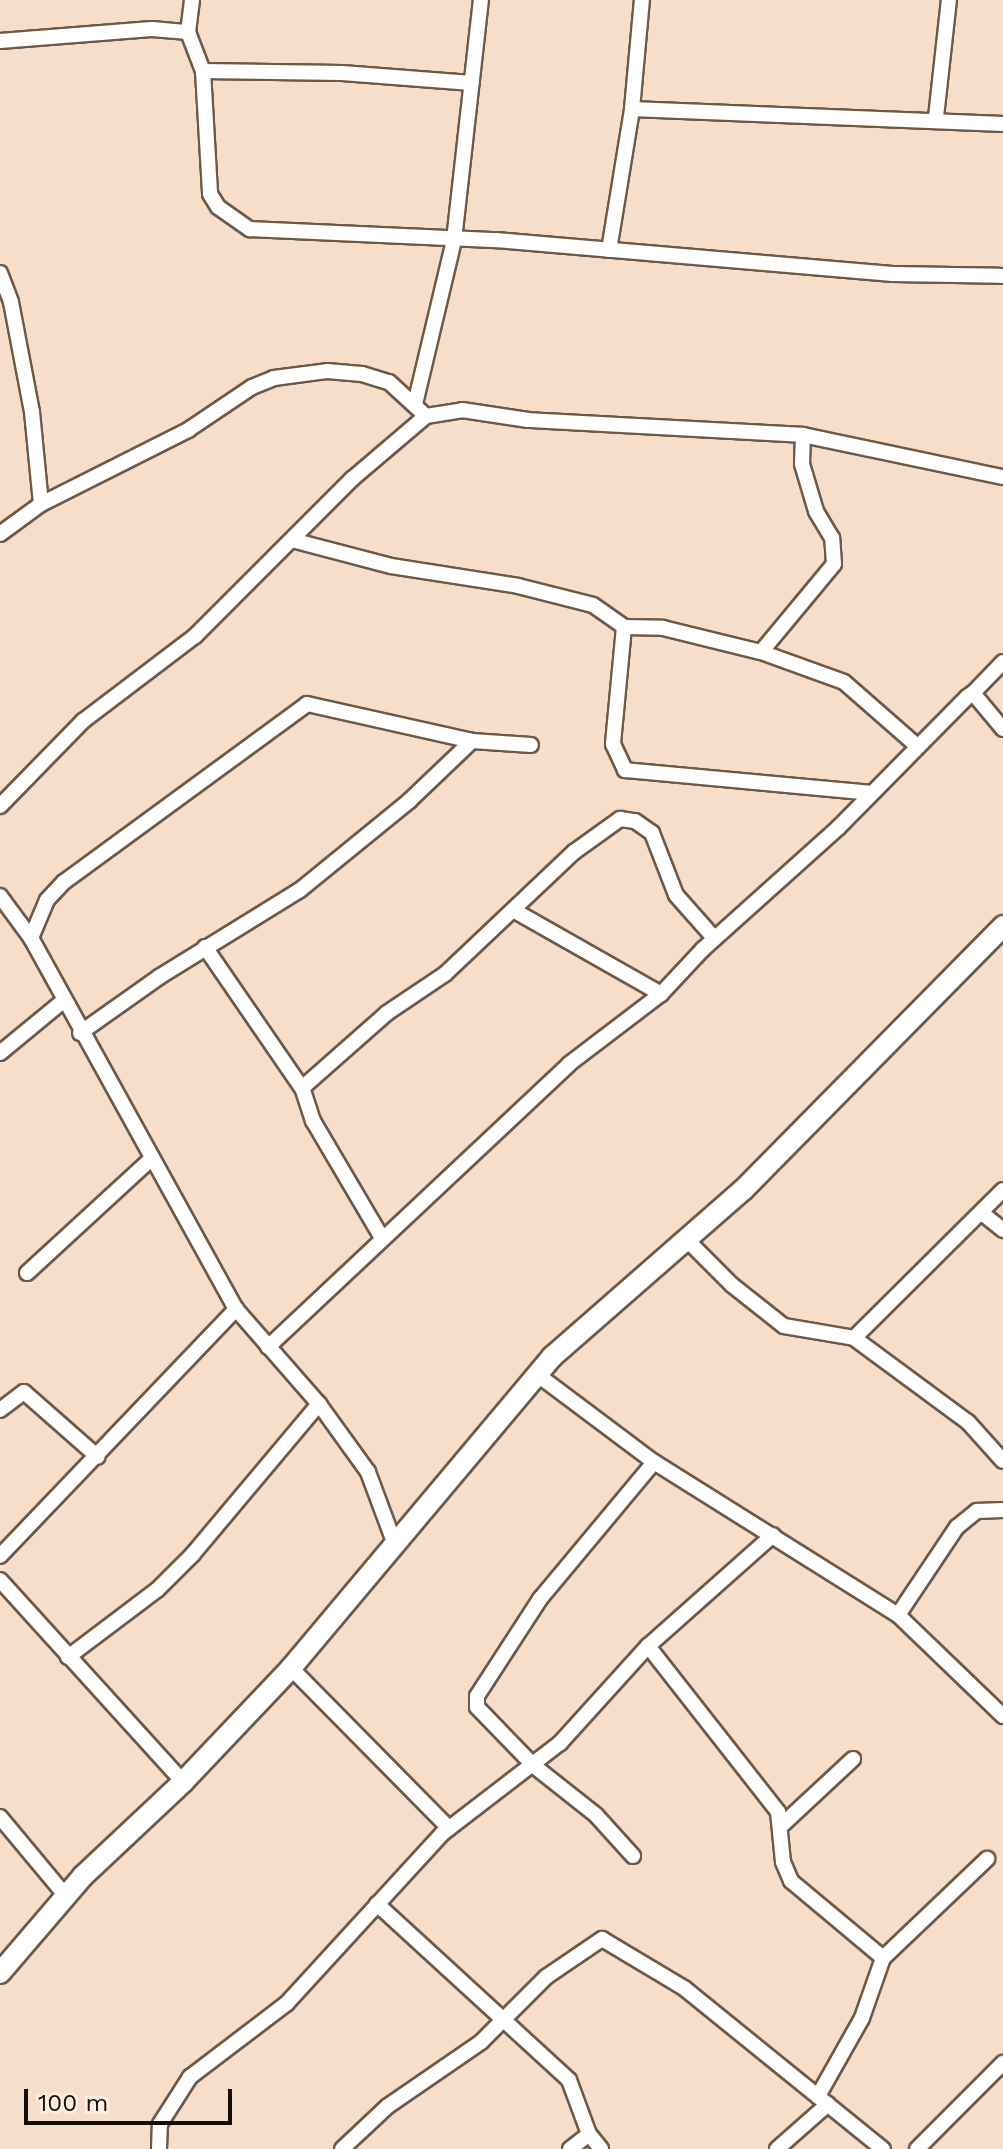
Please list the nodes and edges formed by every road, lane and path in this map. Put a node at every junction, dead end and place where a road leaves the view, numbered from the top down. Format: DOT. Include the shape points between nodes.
graph roads {
  1 [pos="192,0"];
  2 [pos="481,0"];
  3 [pos="642,0"];
  4 [pos="949,0"];
  5 [pos="188,32"];
  6 [pos="0,41"];
  7 [pos="203,71"];
  8 [pos="472,83"];
  9 [pos="632,109"];
  10 [pos="936,117"];
  11 [pos="1003,124"];
  12 [pos="454,240"];
  13 [pos="609,250"];
  14 [pos="0,273"];
  15 [pos="1003,276"];
  16 [pos="415,404"];
  17 [pos="426,416"];
  18 [pos="803,435"];
  19 [pos="1003,477"];
  20 [pos="41,504"];
  21 [pos="0,534"];
  22 [pos="292,540"];
  23 [pos="624,627"];
  24 [pos="761,652"];
  25 [pos="1003,662"];
  26 [pos="973,693"];
  27 [pos="1003,729"];
  28 [pos="472,741"];
  29 [pos="531,745"];
  30 [pos="916,745"];
  31 [pos="871,793"];
  32 [pos="0,806"];
  33 [pos="0,896"];
  34 [pos="515,911"];
  35 [pos="1003,926"];
  36 [pos="31,938"];
  37 [pos="714,938"];
  38 [pos="205,947"];
  39 [pos="661,994"];
  40 [pos="63,1001"];
  41 [pos="80,1033"];
  42 [pos="0,1053"];
  43 [pos="302,1088"];
  44 [pos="151,1159"];
  45 [pos="1003,1190"];
  46 [pos="982,1213"];
  47 [pos="1003,1230"];
  48 [pos="382,1238"];
  49 [pos="688,1241"];
  50 [pos="27,1273"];
  51 [pos="236,1309"];
  52 [pos="854,1338"];
  53 [pos="268,1347"];
  54 [pos="538,1375"];
  55 [pos="319,1404"];
  56 [pos="0,1410"];
  57 [pos="98,1457"];
  58 [pos="1003,1461"];
  59 [pos="654,1462"];
  60 [pos="1003,1510"];
  61 [pos="773,1535"];
  62 [pos="394,1542"];
  63 [pos="0,1556"];
  64 [pos="0,1580"];
  65 [pos="898,1615"];
  66 [pos="648,1646"];
  67 [pos="68,1657"];
  68 [pos="291,1668"];
  69 [pos="1003,1716"];
  70 [pos="853,1759"];
  71 [pos="534,1766"];
  72 [pos="183,1782"];
  73 [pos="0,1817"];
  74 [pos="782,1825"];
  75 [pos="449,1828"];
  76 [pos="633,1856"];
  77 [pos="987,1859"];
  78 [pos="65,1895"];
  79 [pos="377,1904"];
  80 [pos="883,1958"];
  81 [pos="0,1973"];
  82 [pos="507,2018"];
  83 [pos="1003,2063"];
  84 [pos="823,2100"];
  85 [pos="589,2134"];
  86 [pos="159,2149"];
  87 [pos="342,2149"];
  88 [pos="570,2149"];
  89 [pos="601,2149"];
  90 [pos="777,2149"];
  91 [pos="883,2149"];
  92 [pos="917,2149"];
  1 -- 5 [label="street"];
  2 -- 8 [label="street"];
  3 -- 9 [label="street"];
  4 -- 10 [label="street"];
  5 -- 6 [label="street" via="152,29"];
  5 -- 7 [label="street"];
  7 -- 8 [label="street"];
  7 -- 12 [label="street" via="210,194 234,220 271,232"];
  8 -- 12 [label="street"];
  9 -- 10 [label="street"];
  9 -- 13 [label="street"];
  10 -- 11 [label="street"];
  12 -- 13 [label="street"];
  12 -- 16 [label="street"];
  13 -- 15 [label="street" via="893,274"];
  14 -- 20 [label="street" via="11,302 32,412"];
  16 -- 17 [label="street"];
  16 -- 20 [label="street" via="389,382 362,374 327,371 274,378 188,430"];
  17 -- 18 [label="street" via="462,410 528,420 625,421"];
  17 -- 22 [label="street"];
  18 -- 19 [label="street"];
  18 -- 24 [label="street" via="802,464 836,551 834,564"];
  20 -- 21 [label="street"];
  22 -- 23 [label="street" via="593,605"];
  22 -- 32 [label="street" via="178,651 83,721"];
  23 -- 24 [label="street" via="663,628"];
  23 -- 31 [label="street" via="613,744 625,770"];
  24 -- 30 [label="street" via="844,682"];
  25 -- 26 [label="street"];
  26 -- 27 [label="street"];
  26 -- 30 [label="street"];
  28 -- 29 [label="street"];
  28 -- 36 [label="street" via="307,704 64,882 47,900"];
  28 -- 38 [label="street" via="409,801 300,890"];
  30 -- 31 [label="street"];
  31 -- 37 [label="street"];
  33 -- 36 [label="street"];
  34 -- 37 [label="street" via="601,829 627,818 652,833 676,895"];
  34 -- 39 [label="street"];
  34 -- 43 [label="street"];
  35 -- 49 [label="street"];
  36 -- 40 [label="street"];
  37 -- 39 [label="street"];
  38 -- 41 [label="street"];
  38 -- 43 [label="street"];
  39 -- 48 [label="street" via="569,1064"];
  40 -- 41 [label="street"];
  40 -- 42 [label="street"];
  41 -- 44 [label="street"];
  43 -- 48 [label="street" via="318,1130"];
  44 -- 50 [label="street"];
  44 -- 51 [label="street"];
  45 -- 46 [label="street"];
  46 -- 47 [label="street"];
  46 -- 52 [label="street"];
  48 -- 53 [label="street"];
  49 -- 52 [label="street" via="784,1326"];
  49 -- 54 [label="street" via="599,1313"];
  51 -- 53 [label="street"];
  51 -- 57 [label="street"];
  52 -- 58 [label="street" via="968,1422"];
  53 -- 55 [label="street"];
  54 -- 59 [label="street"];
  54 -- 62 [label="street"];
  55 -- 62 [label="street" via="368,1472"];
  55 -- 67 [label="street" via="193,1554 157,1590"];
  56 -- 57 [label="street" via="24,1392"];
  57 -- 63 [label="street"];
  59 -- 61 [label="street"];
  59 -- 71 [label="street" via="540,1599 477,1696 484,1716"];
  60 -- 65 [label="street" via="977,1511 957,1527"];
  61 -- 65 [label="street"];
  61 -- 66 [label="street"];
  62 -- 68 [label="street"];
  64 -- 67 [label="street"];
  65 -- 69 [label="street"];
  66 -- 71 [label="street"];
  66 -- 74 [label="street" via="757,1782"];
  67 -- 72 [label="street"];
  68 -- 72 [label="street"];
  68 -- 75 [label="street"];
  70 -- 74 [label="street"];
  71 -- 75 [label="street"];
  71 -- 76 [label="street" via="596,1815"];
  72 -- 78 [label="street"];
  73 -- 78 [label="street"];
  74 -- 80 [label="street" via="783,1862 791,1881"];
  75 -- 79 [label="street"];
  77 -- 80 [label="street"];
  78 -- 81 [label="street"];
  79 -- 82 [label="street"];
  79 -- 86 [label="street" via="287,2003 190,2077 160,2124"];
  80 -- 84 [label="street" via="862,2018"];
  82 -- 84 [label="street" via="576,1953 594,1941 609,1939 684,1988"];
  82 -- 85 [label="street" via="569,2080"];
  82 -- 87 [label="street" via="388,2106"];
  83 -- 92 [label="street"];
  84 -- 90 [label="street"];
  84 -- 91 [label="street"];
  85 -- 88 [label="street"];
  85 -- 89 [label="street"];
}
